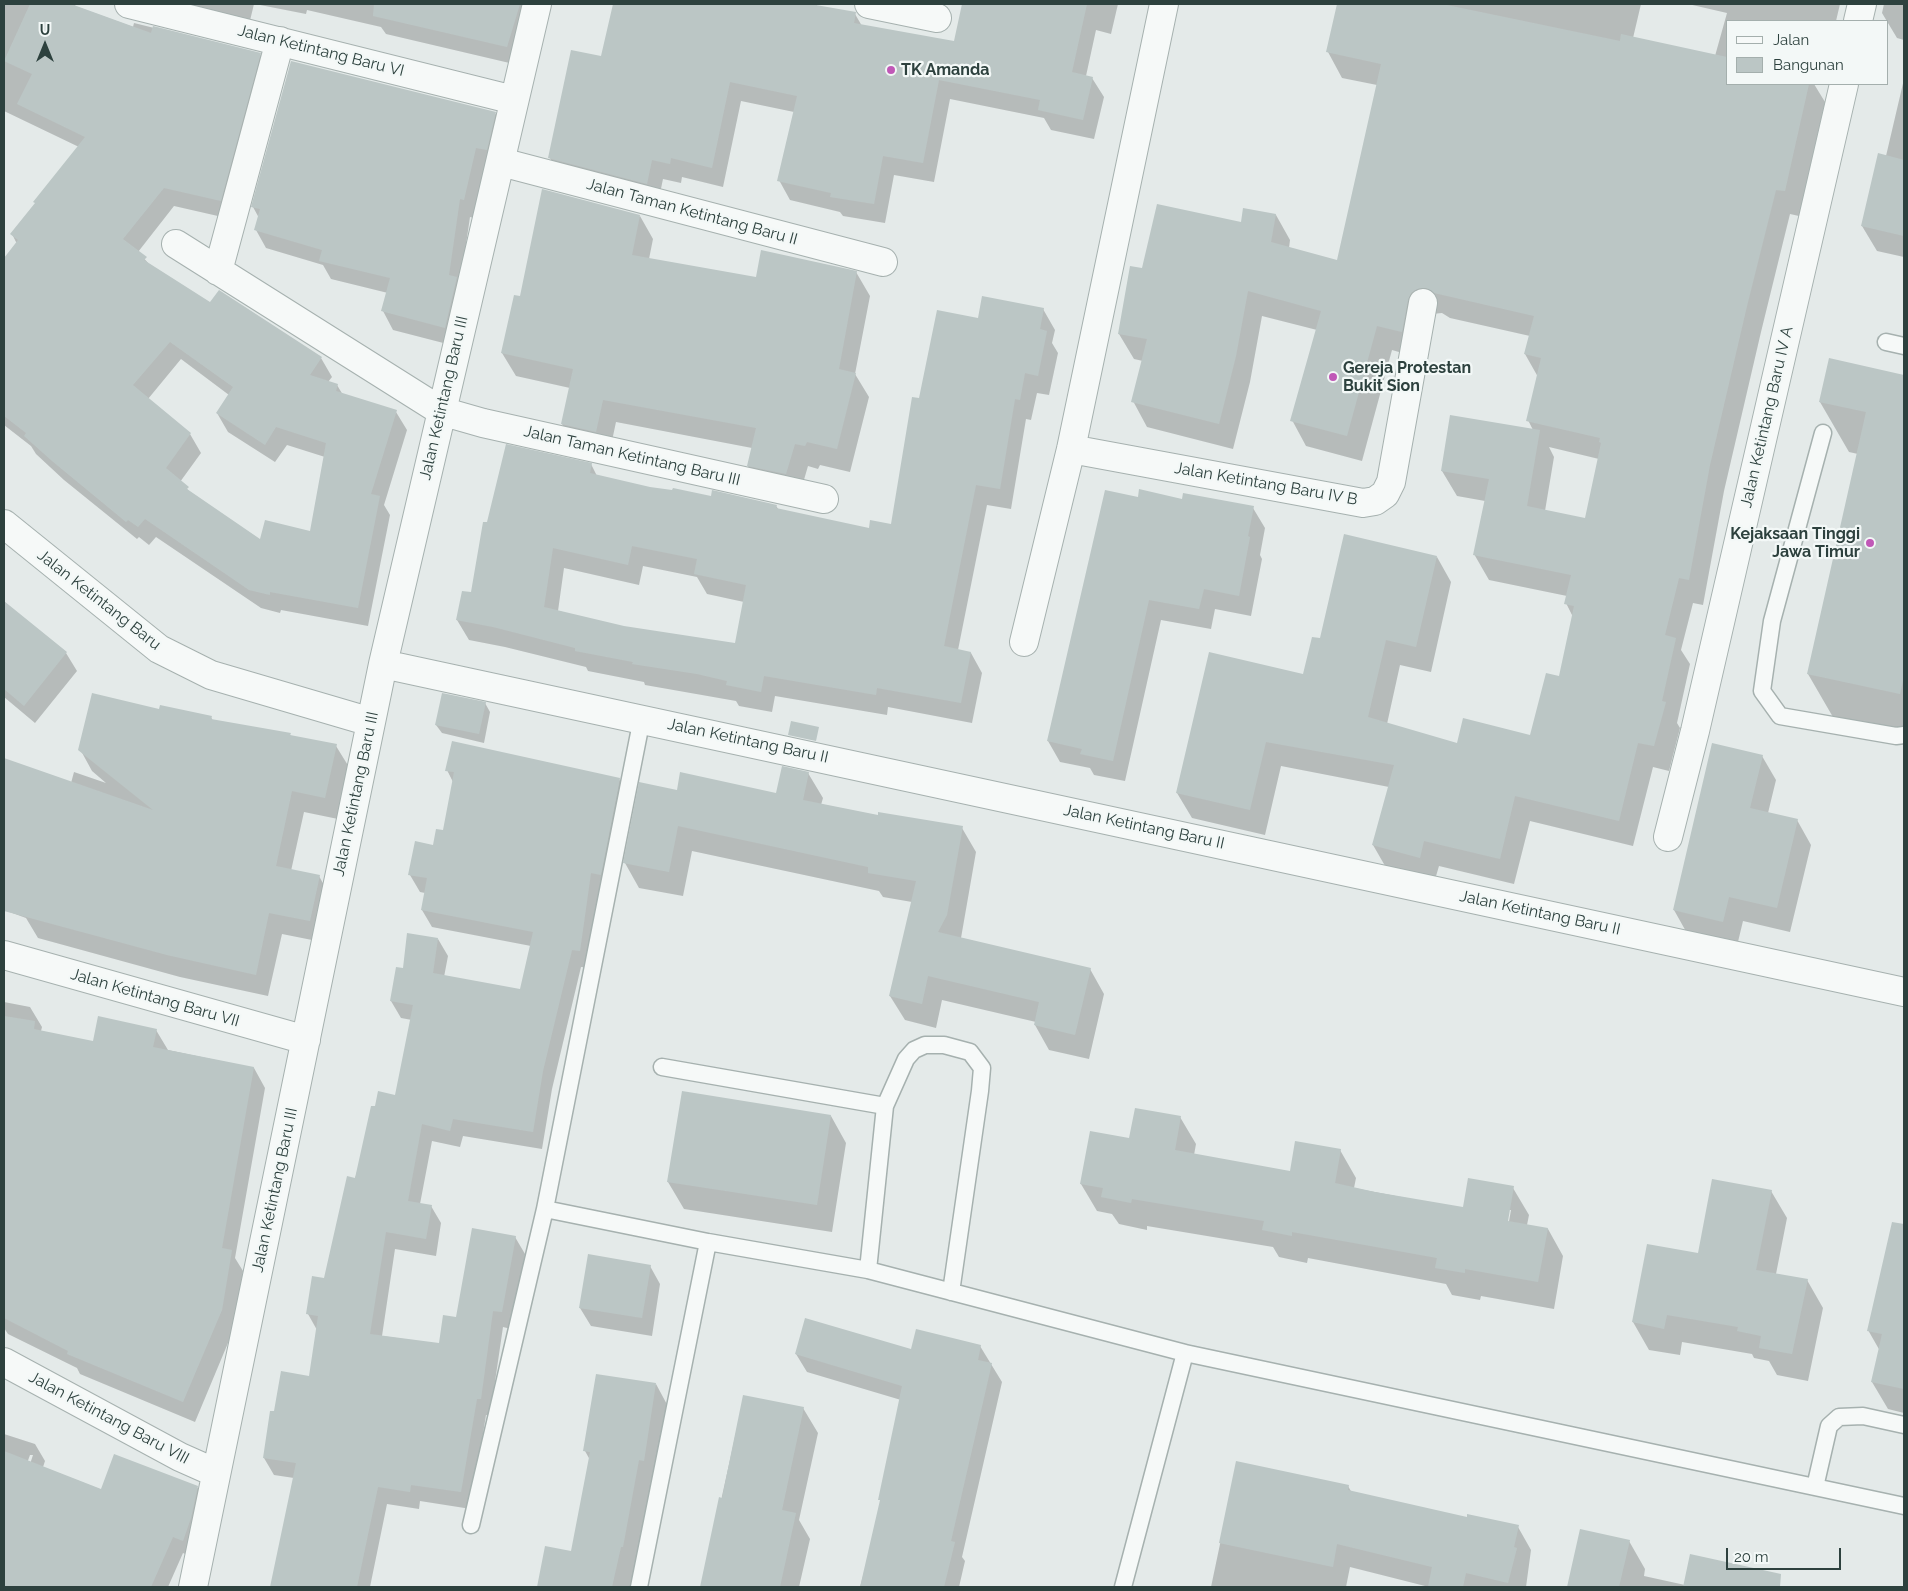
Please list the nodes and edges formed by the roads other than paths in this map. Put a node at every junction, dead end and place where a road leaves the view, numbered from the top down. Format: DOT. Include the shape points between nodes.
graph roads {
  1 [pos="129,4"];
  2 [pos="537,4"];
  3 [pos="868,4"];
  4 [pos="1164,4"];
  5 [pos="1862,4"];
  6 [pos="937,18"];
  7 [pos="1858,20"];
  8 [pos="280,41"];
  9 [pos="1844,85"];
  10 [pos="514,100"];
  11 [pos="501,162"];
  12 [pos="176,244"];
  13 [pos="883,262"];
  14 [pos="218,271"];
  15 [pos="1424,303"];
  16 [pos="1886,342"];
  17 [pos="1904,346"];
  18 [pos="441,410"];
  19 [pos="1823,433"];
  20 [pos="1071,449"];
  21 [pos="824,499"];
  22 [pos="4,524"];
  23 [pos="1024,642"];
  24 [pos="383,664"];
  25 [pos="642,718"];
  26 [pos="371,722"];
  27 [pos="1904,735"];
  28 [pos="1668,836"];
  29 [pos="4,955"];
  30 [pos="1904,992"];
  31 [pos="306,1040"];
  32 [pos="662,1067"];
  33 [pos="885,1106"];
  34 [pos="545,1209"];
  35 [pos="708,1242"];
  36 [pos="868,1270"];
  37 [pos="950,1292"];
  38 [pos="1185,1353"];
  39 [pos="4,1362"];
  40 [pos="1904,1425"];
  41 [pos="216,1473"];
  42 [pos="1815,1487"];
  43 [pos="1904,1506"];
  44 [pos="471,1525"];
  45 [pos="193,1587"];
  46 [pos="639,1587"];
  47 [pos="1123,1587"];
  1 -- 8 [label="street, Jalan Ketintang Baru VI"];
  2 -- 10 [label="street, Jalan Ketintang Baru III"];
  3 -- 6 [label="street"];
  4 -- 20 [label="street"];
  5 -- 7 [label="street"];
  8 -- 10 [label="street, Jalan Ketintang Baru VI"];
  8 -- 14 [label="street"];
  9 -- 28 [label="street, Jalan Ketintang Baru IV A" via="1696,731"];
  10 -- 11 [label="street, Jalan Ketintang Baru III"];
  11 -- 13 [label="street, Jalan Taman Ketintang Baru II"];
  11 -- 18 [label="street, Jalan Ketintang Baru III"];
  12 -- 14 [label="street"];
  14 -- 18 [label="street"];
  15 -- 20 [label="street, Jalan Ketintang Baru IV B" via="1391,482 1385,494 1375,501 1363,503"];
  16 -- 17 [label="lane"];
  18 -- 21 [label="street, Jalan Taman Ketintang Baru III" via="483,423"];
  18 -- 24 [label="street, Jalan Ketintang Baru III"];
  19 -- 27 [label="lane" via="1772,621 1762,691 1780,716"];
  20 -- 23 [label="street"];
  22 -- 26 [label="street, Jalan Ketintang Baru" via="159,649 211,675"];
  24 -- 25 [label="street, Jalan Ketintang Baru II"];
  24 -- 26 [label="street, Jalan Ketintang Baru III"];
  25 -- 30 [label="street, Jalan Ketintang Baru II"];
  25 -- 34 [label="lane"];
  26 -- 31 [label="street, Jalan Ketintang Baru III"];
  29 -- 31 [label="street, Jalan Ketintang Baru VII"];
  31 -- 41 [label="street, Jalan Ketintang Baru III"];
  32 -- 33 [label="lane"];
  33 -- 36 [label="lane"];
  33 -- 37 [label="lane" via="906,1059 914,1050 924,1046 944,1045 970,1052 982,1068"];
  34 -- 35 [label="lane"];
  34 -- 44 [label="lane"];
  35 -- 36 [label="lane"];
  35 -- 46 [label="lane"];
  36 -- 37 [label="lane"];
  37 -- 38 [label="lane"];
  38 -- 42 [label="lane"];
  38 -- 47 [label="lane"];
  39 -- 41 [label="street, Jalan Ketintang Baru VIII" via="180,1457"];
  40 -- 42 [label="lane" via="1863,1416 1839,1417 1829,1426"];
  41 -- 45 [label="street, Jalan Ketintang Baru III"];
  42 -- 43 [label="lane"];
}
